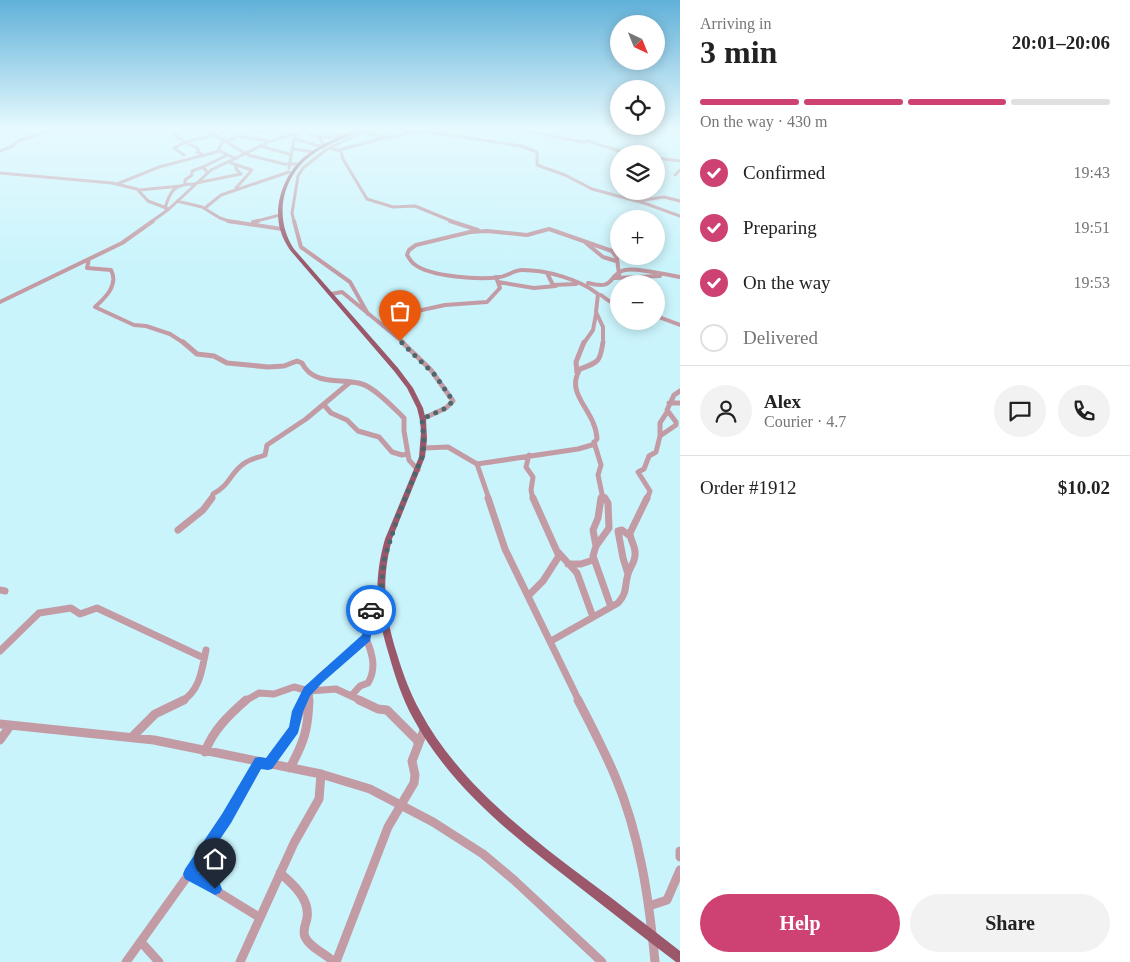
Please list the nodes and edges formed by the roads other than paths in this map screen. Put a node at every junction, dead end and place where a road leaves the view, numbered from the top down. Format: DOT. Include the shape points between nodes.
graph roads {
  1 [pos="0,173"];
  2 [pos="141,173"];
  3 [pos="192,173"];
  4 [pos="206,173"];
  5 [pos="240,173"];
  6 [pos="251,173"];
  7 [pos="289,173"];
  8 [pos="292,173"];
  9 [pos="299,173"];
  10 [pos="353,173"];
  11 [pos="562,173"];
  12 [pos="279,176"];
  13 [pos="289,176"];
  14 [pos="123,180"];
  15 [pos="117,184"];
  16 [pos="195,184"];
  17 [pos="183,185"];
  18 [pos="123,186"];
  19 [pos="236,189"];
  20 [pos="139,190"];
  21 [pos="177,201"];
  22 [pos="635,201"];
  23 [pos="680,201"];
  24 [pos="205,208"];
  25 [pos="167,209"];
  26 [pos="280,215"];
  27 [pos="680,216"];
  28 [pos="248,223"];
  29 [pos="282,229"];
  30 [pos="481,230"];
  31 [pos="584,242"];
  32 [pos="610,250"];
  33 [pos="610,258"];
  34 [pos="88,259"];
  35 [pos="74,265"];
  36 [pos="621,265"];
  37 [pos="87,268"];
  38 [pos="624,269"];
  39 [pos="548,275"];
  40 [pos="618,275"];
  41 [pos="664,275"];
  42 [pos="665,275"];
  43 [pos="495,277"];
  44 [pos="680,277"];
  45 [pos="498,282"];
  46 [pos="578,283"];
  47 [pos="608,285"];
  48 [pos="557,286"];
  49 [pos="330,294"];
  50 [pos="601,295"];
  51 [pos="610,301"];
  52 [pos="0,302"];
  53 [pos="368,314"];
  54 [pos="596,314"];
  55 [pos="665,319"];
  56 [pos="680,325"];
  57 [pos="382,326"];
  58 [pos="594,327"];
  59 [pos="604,338"];
  60 [pos="577,373"];
  61 [pos="349,383"];
  62 [pos="680,391"];
  63 [pos="669,403"];
  64 [pos="680,403"];
  65 [pos="324,405"];
  66 [pos="667,412"];
  67 [pos="422,419"];
  68 [pos="678,424"];
  69 [pos="660,436"];
  70 [pos="594,442"];
  71 [pos="424,448"];
  72 [pos="408,454"];
  73 [pos="529,455"];
  74 [pos="477,464"];
  75 [pos="418,470"];
  76 [pos="602,494"];
  77 [pos="178,530"];
  78 [pos="630,536"];
  79 [pos="596,546"];
  80 [pos="558,552"];
  81 [pos="593,560"];
  82 [pos="584,563"];
  83 [pos="568,564"];
  84 [pos="597,570"];
  85 [pos="628,574"];
  86 [pos="381,593"];
  87 [pos="528,596"];
  88 [pos="611,606"];
  89 [pos="593,616"];
  90 [pos="366,638"];
  91 [pos="551,642"];
  92 [pos="0,652"];
  93 [pos="308,691"];
  94 [pos="351,696"];
  95 [pos="0,724"];
  96 [pos="10,726"];
  97 [pos="424,730"];
  98 [pos="132,737"];
  99 [pos="0,740"];
  100 [pos="418,744"];
  101 [pos="205,752"];
  102 [pos="263,764"];
  103 [pos="290,768"];
  104 [pos="321,774"];
  105 [pos="400,804"];
  106 [pos="680,851"];
  107 [pos="680,856"];
  108 [pos="680,870"];
  109 [pos="280,873"];
  110 [pos="189,874"];
  111 [pos="649,906"];
  112 [pos="259,916"];
  113 [pos="653,938"];
  114 [pos="141,942"];
  115 [pos="680,958"];
  116 [pos="126,962"];
  117 [pos="159,962"];
  118 [pos="240,962"];
  119 [pos="335,962"];
  120 [pos="602,962"];
  121 [pos="655,962"];
  1 -- 15 [label="street"];
  2 -- 14 [label="street"];
  3 -- 17 [label="street"];
  4 -- 16 [label="street"];
  5 -- 16 [label="street"];
  6 -- 19 [label="street"];
  7 -- 13 [label="street"];
  8 -- 13 [label="main road"];
  9 -- 53 [label="street" via="292,215 301,247 350,282"];
  10 -- 30 [label="street" via="367,199 393,208 415,206"];
  11 -- 22 [label="street" via="592,189"];
  12 -- 13 [label="street"];
  12 -- 13 [label="street"];
  12 -- 19 [label="street"];
  13 -- 26 [label="main road"];
  14 -- 15 [label="street"];
  14 -- 18 [label="street"];
  15 -- 18 [label="street"];
  16 -- 17 [label="street"];
  16 -- 21 [label="street"];
  17 -- 20 [label="street"];
  17 -- 25 [label="street" via="169,194"];
  18 -- 20 [label="street"];
  19 -- 24 [label="street" via="221,195"];
  20 -- 25 [label="street" via="148,201"];
  21 -- 24 [label="street"];
  21 -- 25 [label="street"];
  22 -- 23 [label="street" via="664,197"];
  22 -- 27 [label="street"];
  24 -- 28 [label="street" via="226,220"];
  25 -- 34 [label="street" via="122,243"];
  26 -- 28 [label="street"];
  26 -- 29 [label="main road"];
  28 -- 29 [label="street"];
  29 -- 49 [label="main road" via="296,254"];
  30 -- 31 [label="street" via="526,235 551,230"];
  30 -- 43 [label="street" via="416,244 407,255 414,264 438,274"];
  31 -- 32 [label="street"];
  31 -- 33 [label="street"];
  34 -- 35 [label="street"];
  34 -- 37 [label="street"];
  35 -- 37 [label="street"];
  35 -- 52 [label="street"];
  36 -- 38 [label="street"];
  37 -- 61 [label="street" via="114,274 110,293 95,307 134,326 146,326 170,334 200,355 214,356 230,364 262,368 297,361 306,371 321,378"];
  38 -- 40 [label="street"];
  38 -- 41 [label="street"];
  39 -- 43 [label="street" via="521,269"];
  39 -- 46 [label="street"];
  39 -- 48 [label="street" via="551,283"];
  42 -- 44 [label="street"];
  43 -- 45 [label="street"];
  45 -- 48 [label="street" via="534,288"];
  45 -- 57 [label="street" via="500,288 486,302 422,310"];
  46 -- 47 [label="street" via="600,287"];
  46 -- 48 [label="street"];
  46 -- 50 [label="street"];
  47 -- 50 [label="street"];
  49 -- 53 [label="street" via="342,292"];
  49 -- 67 [label="main road" via="407,385"];
  50 -- 51 [label="street"];
  50 -- 54 [label="street"];
  53 -- 57 [label="street"];
  54 -- 58 [label="street"];
  54 -- 59 [label="street" via="603,327"];
  55 -- 56 [label="street"];
  57 -- 67 [label="street" via="426,365 453,401 446,408"];
  58 -- 59 [label="street"];
  58 -- 60 [label="street" via="576,362"];
  59 -- 60 [label="street" via="600,360"];
  60 -- 70 [label="street" via="575,390 593,420 597,437"];
  61 -- 65 [label="street"];
  61 -- 72 [label="street" via="366,386 402,415"];
  62 -- 63 [label="street"];
  63 -- 64 [label="street"];
  63 -- 66 [label="street"];
  65 -- 72 [label="street" via="348,420 358,431 379,437 392,452"];
  65 -- 77 [label="street" via="267,445 265,455 240,466 222,489 213,494 208,505"];
  66 -- 68 [label="street"];
  66 -- 69 [label="street" via="660,423"];
  67 -- 71 [label="main road"];
  68 -- 69 [label="street"];
  69 -- 78 [label="street" via="656,452 649,456 644,469 638,472 650,491"];
  70 -- 73 [label="street" via="578,448"];
  70 -- 76 [label="street" via="601,465 598,475"];
  71 -- 74 [label="street" via="448,447"];
  71 -- 75 [label="main road"];
  72 -- 75 [label="street" via="410,462"];
  73 -- 74 [label="street"];
  73 -- 80 [label="street" via="526,467 534,477 531,490 534,501"];
  74 -- 87 [label="street" via="503,545"];
  75 -- 86 [label="main road" via="384,560"];
  76 -- 79 [label="street" via="593,530"];
  76 -- 79 [label="street" via="608,503 609,528"];
  78 -- 85 [label="street" via="636,555"];
  78 -- 85 [label="street" via="618,531"];
  79 -- 81 [label="street"];
  80 -- 83 [label="street"];
  80 -- 87 [label="street" via="543,581"];
  81 -- 82 [label="street"];
  81 -- 84 [label="street"];
  82 -- 83 [label="street"];
  82 -- 84 [label="street"];
  83 -- 89 [label="street" via="579,578"];
  84 -- 88 [label="street"];
  85 -- 88 [label="street" via="624,595"];
  86 -- 90 [label="street" via="372,606"];
  86 -- 97 [label="main road" via="391,653 407,698"];
  87 -- 91 [label="street"];
  88 -- 89 [label="street"];
  89 -- 91 [label="street"];
  90 -- 93 [label="street"];
  90 -- 94 [label="street" via="373,673 368,684 360,686"];
  91 -- 111 [label="street" via="627,805 639,848"];
  92 -- 98 [label="street" via="39,613 72,608 80,614 97,608 205,654 198,681 189,696 158,713 138,728"];
  93 -- 94 [label="street" via="333,688"];
  93 -- 101 [label="street" via="290,688 274,694 251,696 226,717"];
  93 -- 102 [label="street" via="294,729"];
  93 -- 103 [label="street" via="308,723 304,742"];
  94 -- 100 [label="street" via="390,712"];
  95 -- 96 [label="street"];
  96 -- 98 [label="street"];
  96 -- 99 [label="street"];
  97 -- 100 [label="street"];
  97 -- 113 [label="main road" via="446,762 477,796"];
  98 -- 101 [label="street"];
  100 -- 105 [label="street" via="412,761 414,783"];
  101 -- 102 [label="street"];
  102 -- 103 [label="street"];
  102 -- 110 [label="street"];
  103 -- 104 [label="street"];
  104 -- 105 [label="street" via="370,789"];
  104 -- 109 [label="street" via="319,799"];
  105 -- 119 [label="street"];
  105 -- 120 [label="street" via="490,860"];
  106 -- 107 [label="street"];
  108 -- 111 [label="street" via="667,900"];
  109 -- 112 [label="street"];
  109 -- 119 [label="street" via="298,889 304,900 308,912 303,931 306,938"];
  110 -- 112 [label="street"];
  110 -- 114 [label="street"];
  111 -- 113 [label="street"];
  112 -- 118 [label="street"];
  113 -- 115 [label="main road"];
  113 -- 121 [label="street"];
  114 -- 116 [label="street"];
  114 -- 117 [label="street"];
}
